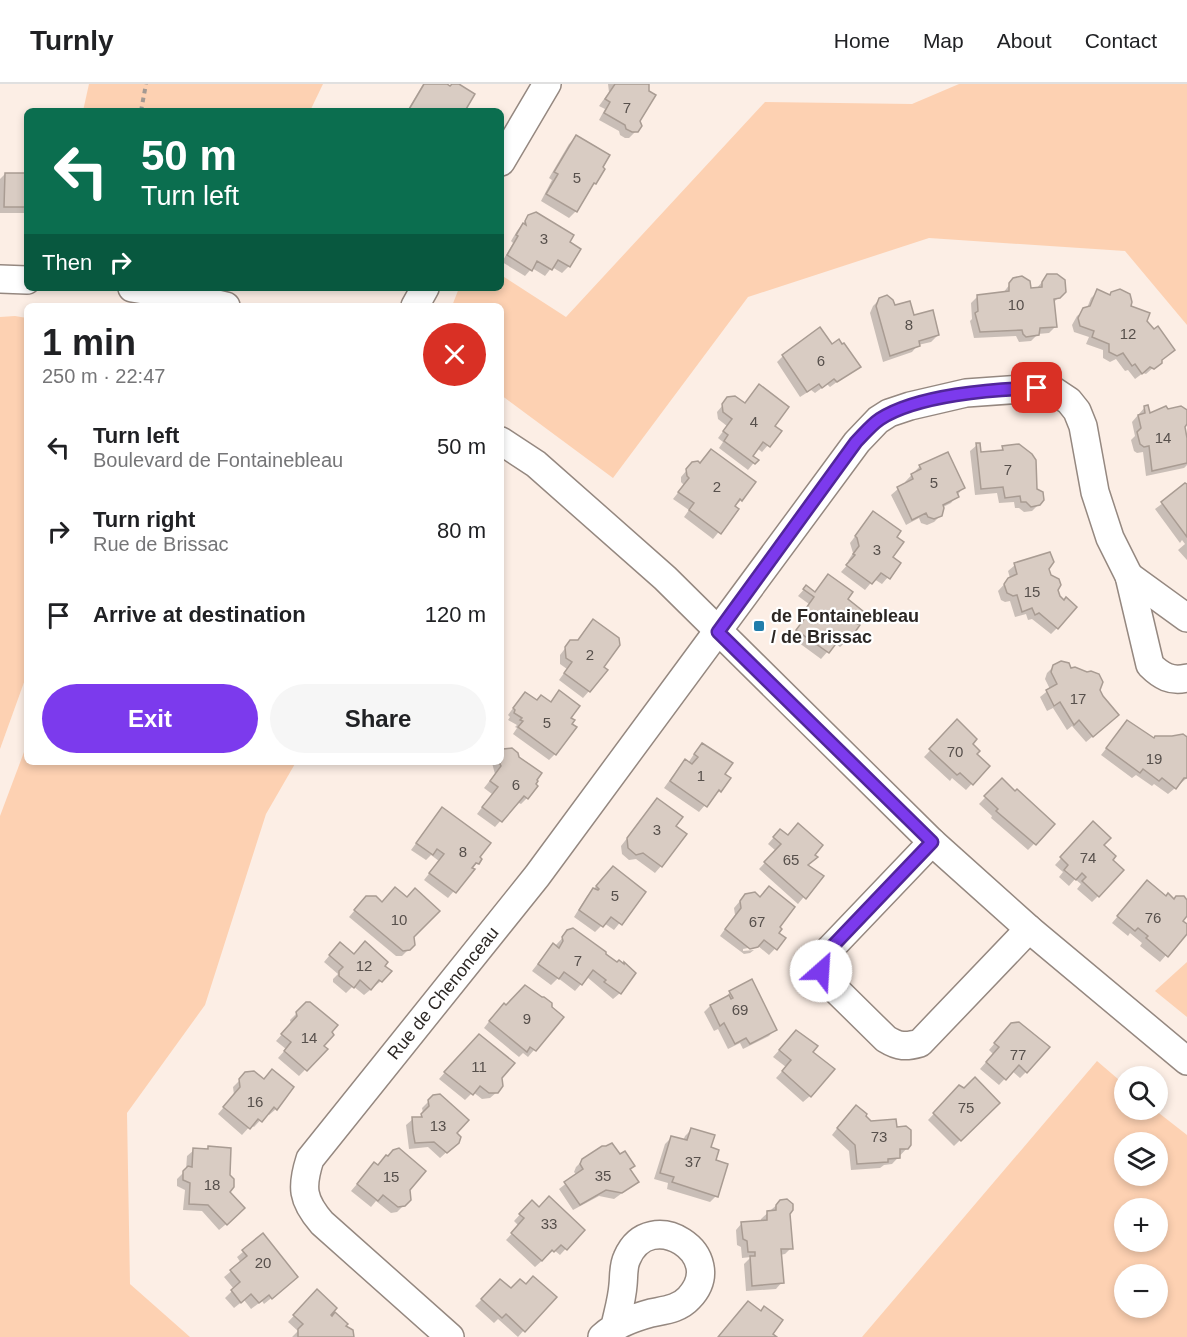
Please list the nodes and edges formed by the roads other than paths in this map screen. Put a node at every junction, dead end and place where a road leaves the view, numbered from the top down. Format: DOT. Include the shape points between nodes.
graph roads {
  1 [pos="547,84"];
  2 [pos="504,157"];
  3 [pos="0,279"];
  4 [pos="24,280"];
  5 [pos="150,291"];
  6 [pos="213,303"];
  7 [pos="504,443"];
  8 [pos="1129,576"];
  9 [pos="1187,618"];
  10 [pos="718,632"];
  11 [pos="1187,678"];
  12 [pos="932,842"];
  13 [pos="1029,929"];
  14 [pos="1187,1061"];
  15 [pos="450,1337"];
  1 -- 2 [label="street"];
  3 -- 4 [label="street"];
  5 -- 6 [label="street"];
  7 -- 10 [label="street" via="536,464 605,523"];
  8 -- 9 [label="street"];
  8 -- 10 [label="street, Rue de Chenonceau" via="1110,538 1095,492 1083,426 1069,401 1054,391 1037,388 966,393 910,406 869,428"];
  8 -- 11 [label="street" via="1150,664 1170,680"];
  10 -- 12 [label="street"];
  10 -- 15 [label="street, Rue de Chenonceau" via="537,876 310,1158 304,1182 312,1211"];
  12 -- 13 [label="street"];
  12 -- 13 [label="street" via="826,953 822,963 826,981 886,1039 908,1047 920,1042"];
  13 -- 14 [label="street"];
}
